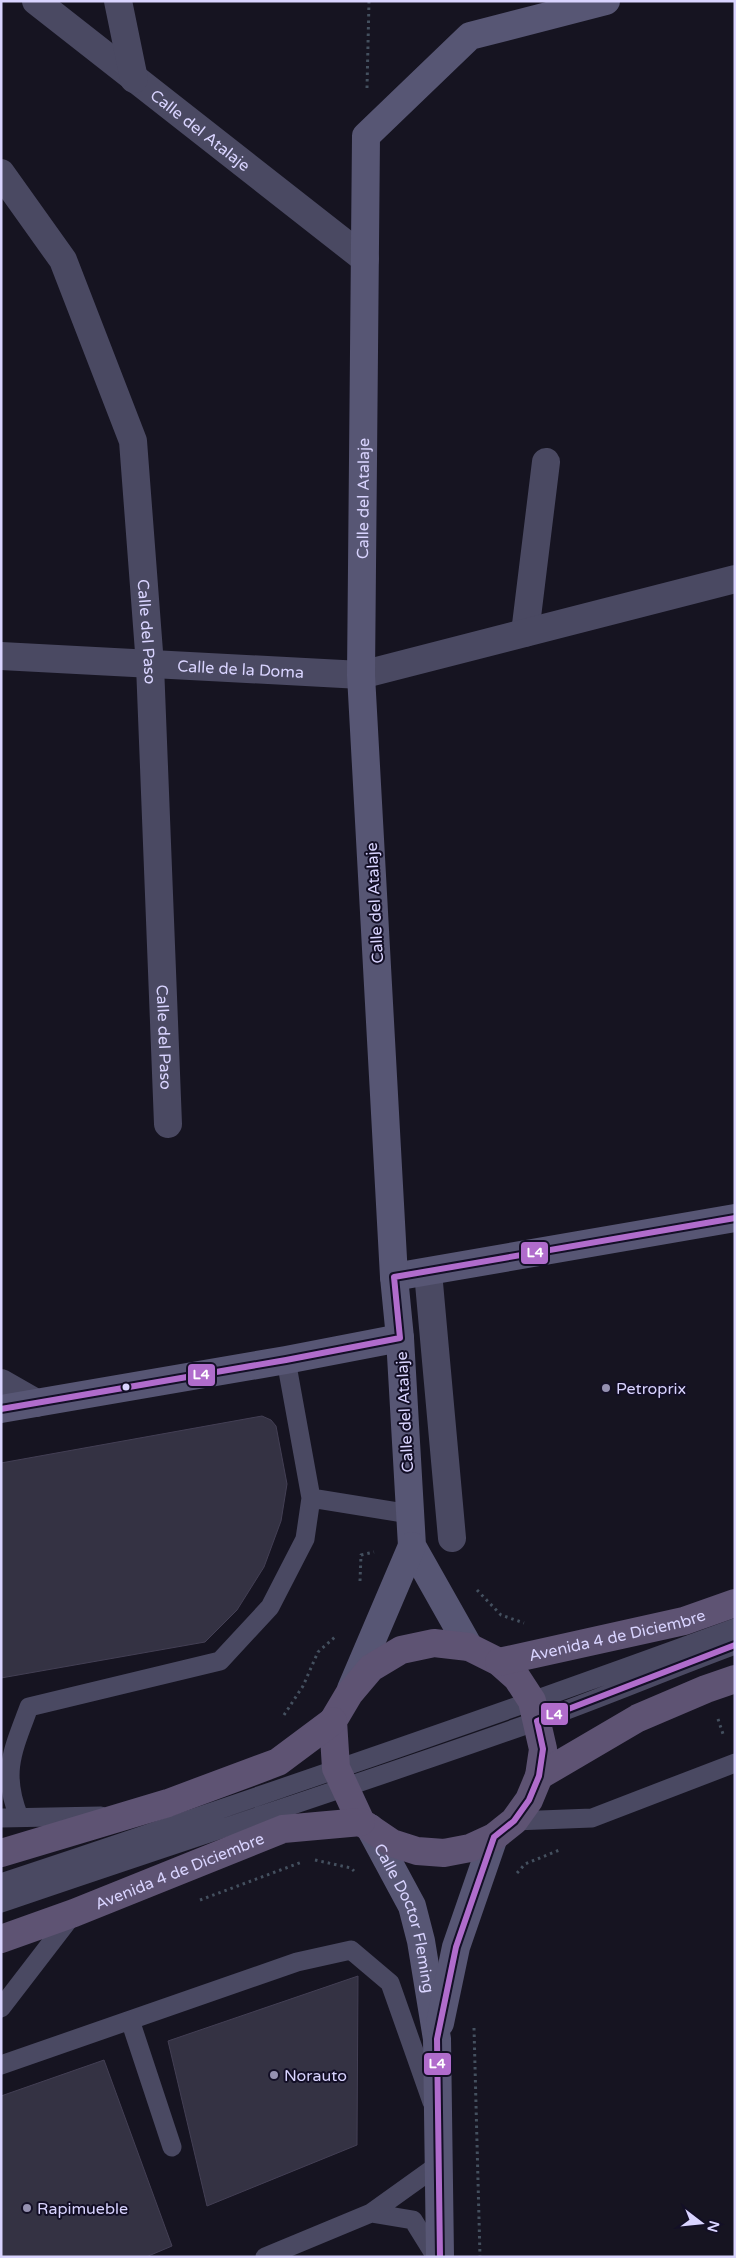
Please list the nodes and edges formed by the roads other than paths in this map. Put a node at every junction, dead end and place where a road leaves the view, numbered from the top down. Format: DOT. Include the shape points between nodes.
graph roads {
  1 [pos="36,1"];
  2 [pos="118,1"];
  3 [pos="606,1"];
  4 [pos="134,78"];
  5 [pos="1,173"];
  6 [pos="366,259"];
  7 [pos="546,462"];
  8 [pos="735,579"];
  9 [pos="525,633"];
  10 [pos="1,656"];
  11 [pos="150,665"];
  12 [pos="361,675"];
  13 [pos="168,1124"];
  14 [pos="735,1218"];
  15 [pos="428,1272"];
  16 [pos="394,1277"];
  17 [pos="400,1338"];
  18 [pos="286,1360"];
  19 [pos="1,1383"];
  20 [pos="36,1402"];
  21 [pos="1,1409"];
  22 [pos="311,1498"];
  23 [pos="410,1514"];
  24 [pos="452,1538"];
  25 [pos="412,1546"];
  26 [pos="735,1603"];
  27 [pos="735,1628"];
  28 [pos="735,1646"];
  29 [pos="469,1647"];
  30 [pos="499,1662"];
  31 [pos="735,1679"];
  32 [pos="349,1694"];
  33 [pos="535,1711"];
  34 [pos="333,1721"];
  35 [pos="6,1763"];
  36 [pos="735,1763"];
  37 [pos="539,1776"];
  38 [pos="341,1778"];
  39 [pos="120,1816"];
  40 [pos="10,1817"];
  41 [pos="366,1825"];
  42 [pos="504,1829"];
  43 [pos="1,1853"];
  44 [pos="1,1883"];
  45 [pos="1,1903"];
  46 [pos="74,1913"];
  47 [pos="1,1939"];
  48 [pos="1,2008"];
  49 [pos="130,2020"];
  50 [pos="437,2039"];
  51 [pos="1,2065"];
  52 [pos="438,2120"];
  53 [pos="172,2147"];
  54 [pos="438,2165"];
  55 [pos="371,2213"];
  56 [pos="301,2250"];
  57 [pos="265,2257"];
  58 [pos="436,2257"];
  59 [pos="440,2257"];
  1 -- 4 [label="street, Calle del Atalaje"];
  2 -- 4 [label="street"];
  3 -- 6 [label="street, Calle del Atalaje" via="470,36 366,136"];
  4 -- 6 [label="street, Calle del Atalaje"];
  5 -- 11 [label="street, Calle del Paso" via="63,260 133,441"];
  6 -- 12 [label="street, Calle del Atalaje"];
  7 -- 9 [label="street"];
  8 -- 9 [label="street, Calle de la Doma"];
  9 -- 12 [label="street, Calle de la Doma"];
  10 -- 11 [label="street, Calle de la Doma"];
  11 -- 12 [label="street, Calle de la Doma"];
  11 -- 13 [label="street, Calle del Paso"];
  12 -- 16 [label="street, Calle del Atalaje"];
  14 -- 15 [label="street"];
  15 -- 16 [label="street"];
  15 -- 24 [label="street"];
  16 -- 17 [label="street, Calle del Atalaje"];
  17 -- 18 [label="street"];
  17 -- 23 [label="street, Calle del Atalaje"];
  18 -- 20 [label="street"];
  18 -- 22 [label="lane"];
  19 -- 20 [label="street"];
  20 -- 21 [label="street"];
  22 -- 23 [label="lane"];
  22 -- 35 [label="lane" via="305,1540 270,1607 220,1661 29,1707"];
  23 -- 25 [label="street, Calle del Atalaje"];
  25 -- 29 [label="street, Calle del Atalaje"];
  25 -- 32 [label="street, Calle del Atalaje"];
  26 -- 30 [label="main road, Avenida 4 de Diciembre" via="684,1621"];
  27 -- 33 [label="lane"];
  28 -- 33 [label="lane"];
  29 -- 30 [label="main road"];
  29 -- 32 [label="main road" via="434,1643 401,1650 371,1668"];
  30 -- 33 [label="main road" via="517,1678"];
  31 -- 37 [label="main road" via="638,1718"];
  32 -- 34 [label="main road"];
  33 -- 37 [label="main road" via="543,1749"];
  33 -- 38 [label="lane"];
  34 -- 38 [label="main road"];
  34 -- 39 [label="main road" via="278,1762 168,1803"];
  35 -- 40 [label="lane"];
  36 -- 42 [label="lane" via="592,1818"];
  37 -- 42 [label="main road" via="529,1800"];
  38 -- 41 [label="main road"];
  38 -- 44 [label="lane" via="175,1825"];
  38 -- 45 [label="lane" via="180,1841"];
  39 -- 40 [label="lane"];
  39 -- 43 [label="main road"];
  41 -- 42 [label="main road" via="392,1843 417,1852 444,1853 470,1848"];
  41 -- 46 [label="main road, Avenida 4 de Diciembre" via="283,1829"];
  41 -- 50 [label="street, Calle Doctor Fleming" via="412,1906"];
  42 -- 50 [label="street, Calle Doctor Fleming" via="456,1947"];
  46 -- 47 [label="main road, Avenida 4 de Diciembre"];
  46 -- 48 [label="lane"];
  49 -- 51 [label="lane"];
  49 -- 52 [label="lane" via="297,1962 352,1950 390,1983"];
  49 -- 53 [label="lane"];
  50 -- 52 [label="street, Calle Doctor Fleming"];
  52 -- 54 [label="street, Calle Doctor Fleming"];
  54 -- 55 [label="lane"];
  54 -- 59 [label="street, Calle Doctor Fleming"];
  55 -- 56 [label="lane"];
  55 -- 58 [label="lane" via="413,2220"];
  56 -- 57 [label="lane"];
}
